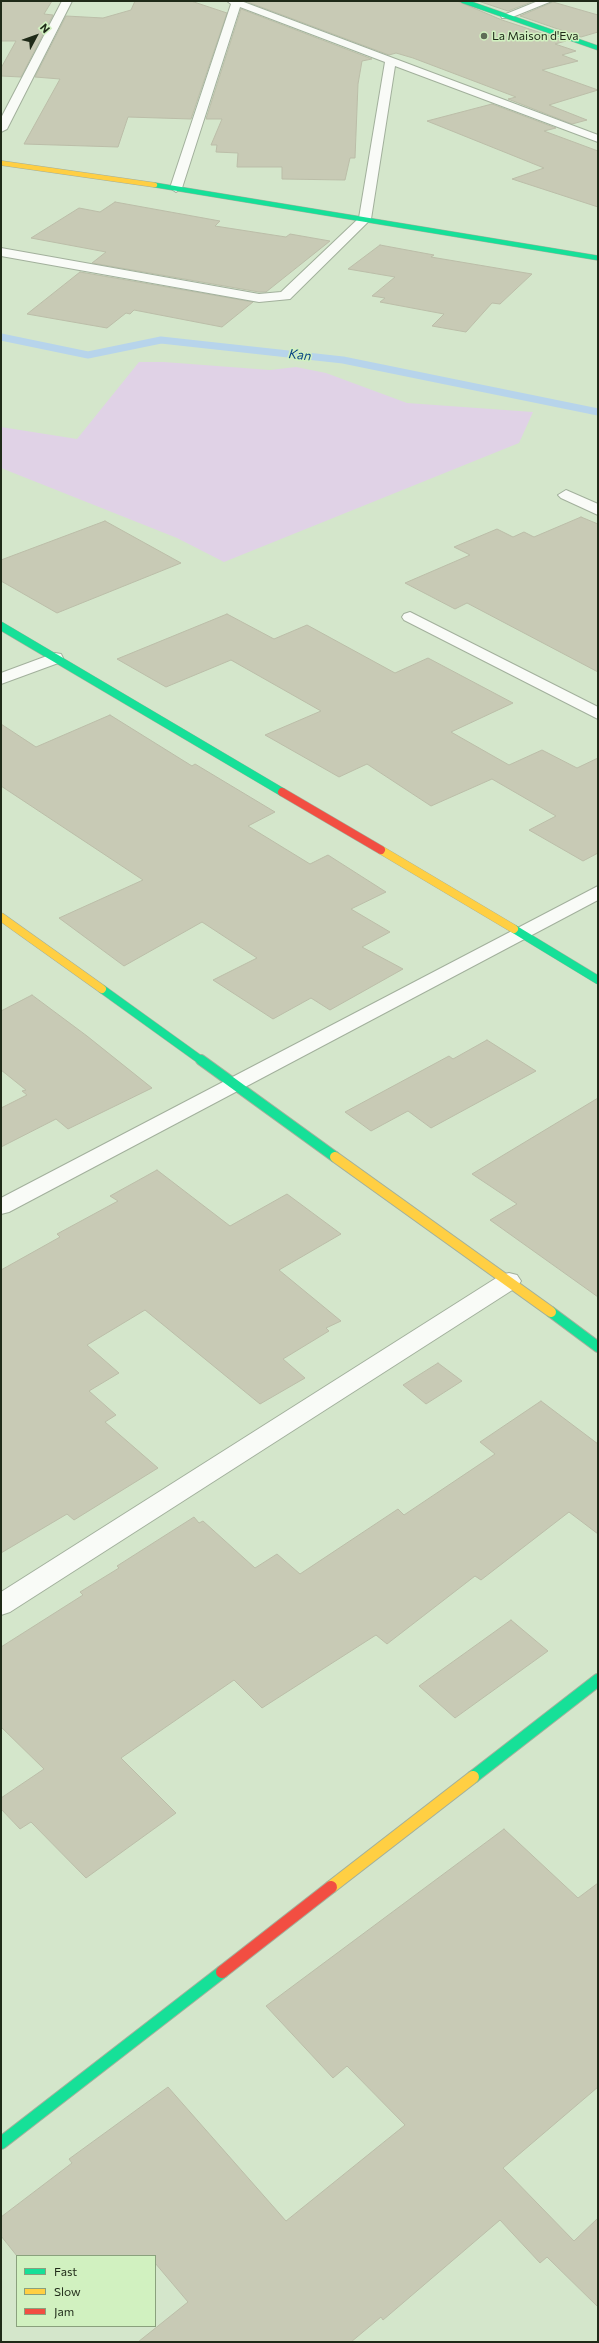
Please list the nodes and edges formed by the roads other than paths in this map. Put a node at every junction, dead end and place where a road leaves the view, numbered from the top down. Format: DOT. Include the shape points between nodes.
graph roads {
  1 [pos="67,1"];
  2 [pos="463,1"];
  3 [pos="547,1"];
  4 [pos="234,2"];
  5 [pos="506,16"];
  6 [pos="598,48"];
  7 [pos="390,62"];
  8 [pos="1,129"];
  9 [pos="598,139"];
  10 [pos="1,163"];
  11 [pos="176,188"];
  12 [pos="365,219"];
  13 [pos="1,252"];
  14 [pos="598,258"];
  15 [pos="566,495"];
  16 [pos="598,510"];
  17 [pos="410,617"];
  18 [pos="1,626"];
  19 [pos="55,658"];
  20 [pos="1,679"];
  21 [pos="598,714"];
  22 [pos="598,892"];
  23 [pos="1,917"];
  24 [pos="522,933"];
  25 [pos="598,980"];
  26 [pos="234,1084"];
  27 [pos="1,1207"];
  28 [pos="509,1282"];
  29 [pos="598,1347"];
  30 [pos="1,1605"];
  31 [pos="598,1680"];
  32 [pos="1,2143"];
  1 -- 8 [label="street"];
  2 -- 5 [label="street"];
  3 -- 5 [label="street"];
  4 -- 7 [label="street"];
  4 -- 11 [label="street"];
  5 -- 6 [label="street"];
  7 -- 9 [label="street"];
  7 -- 12 [label="street"];
  10 -- 11 [label="street"];
  11 -- 12 [label="street"];
  12 -- 13 [label="street" via="285,296 273,298 259,298"];
  12 -- 14 [label="street"];
  15 -- 16 [label="street"];
  17 -- 21 [label="street"];
  18 -- 19 [label="street"];
  19 -- 20 [label="street"];
  19 -- 24 [label="street"];
  22 -- 24 [label="street"];
  23 -- 26 [label="street"];
  24 -- 25 [label="street"];
  24 -- 26 [label="street"];
  26 -- 27 [label="street"];
  26 -- 28 [label="street"];
  28 -- 29 [label="street"];
  28 -- 30 [label="street"];
  31 -- 32 [label="street"];
}
